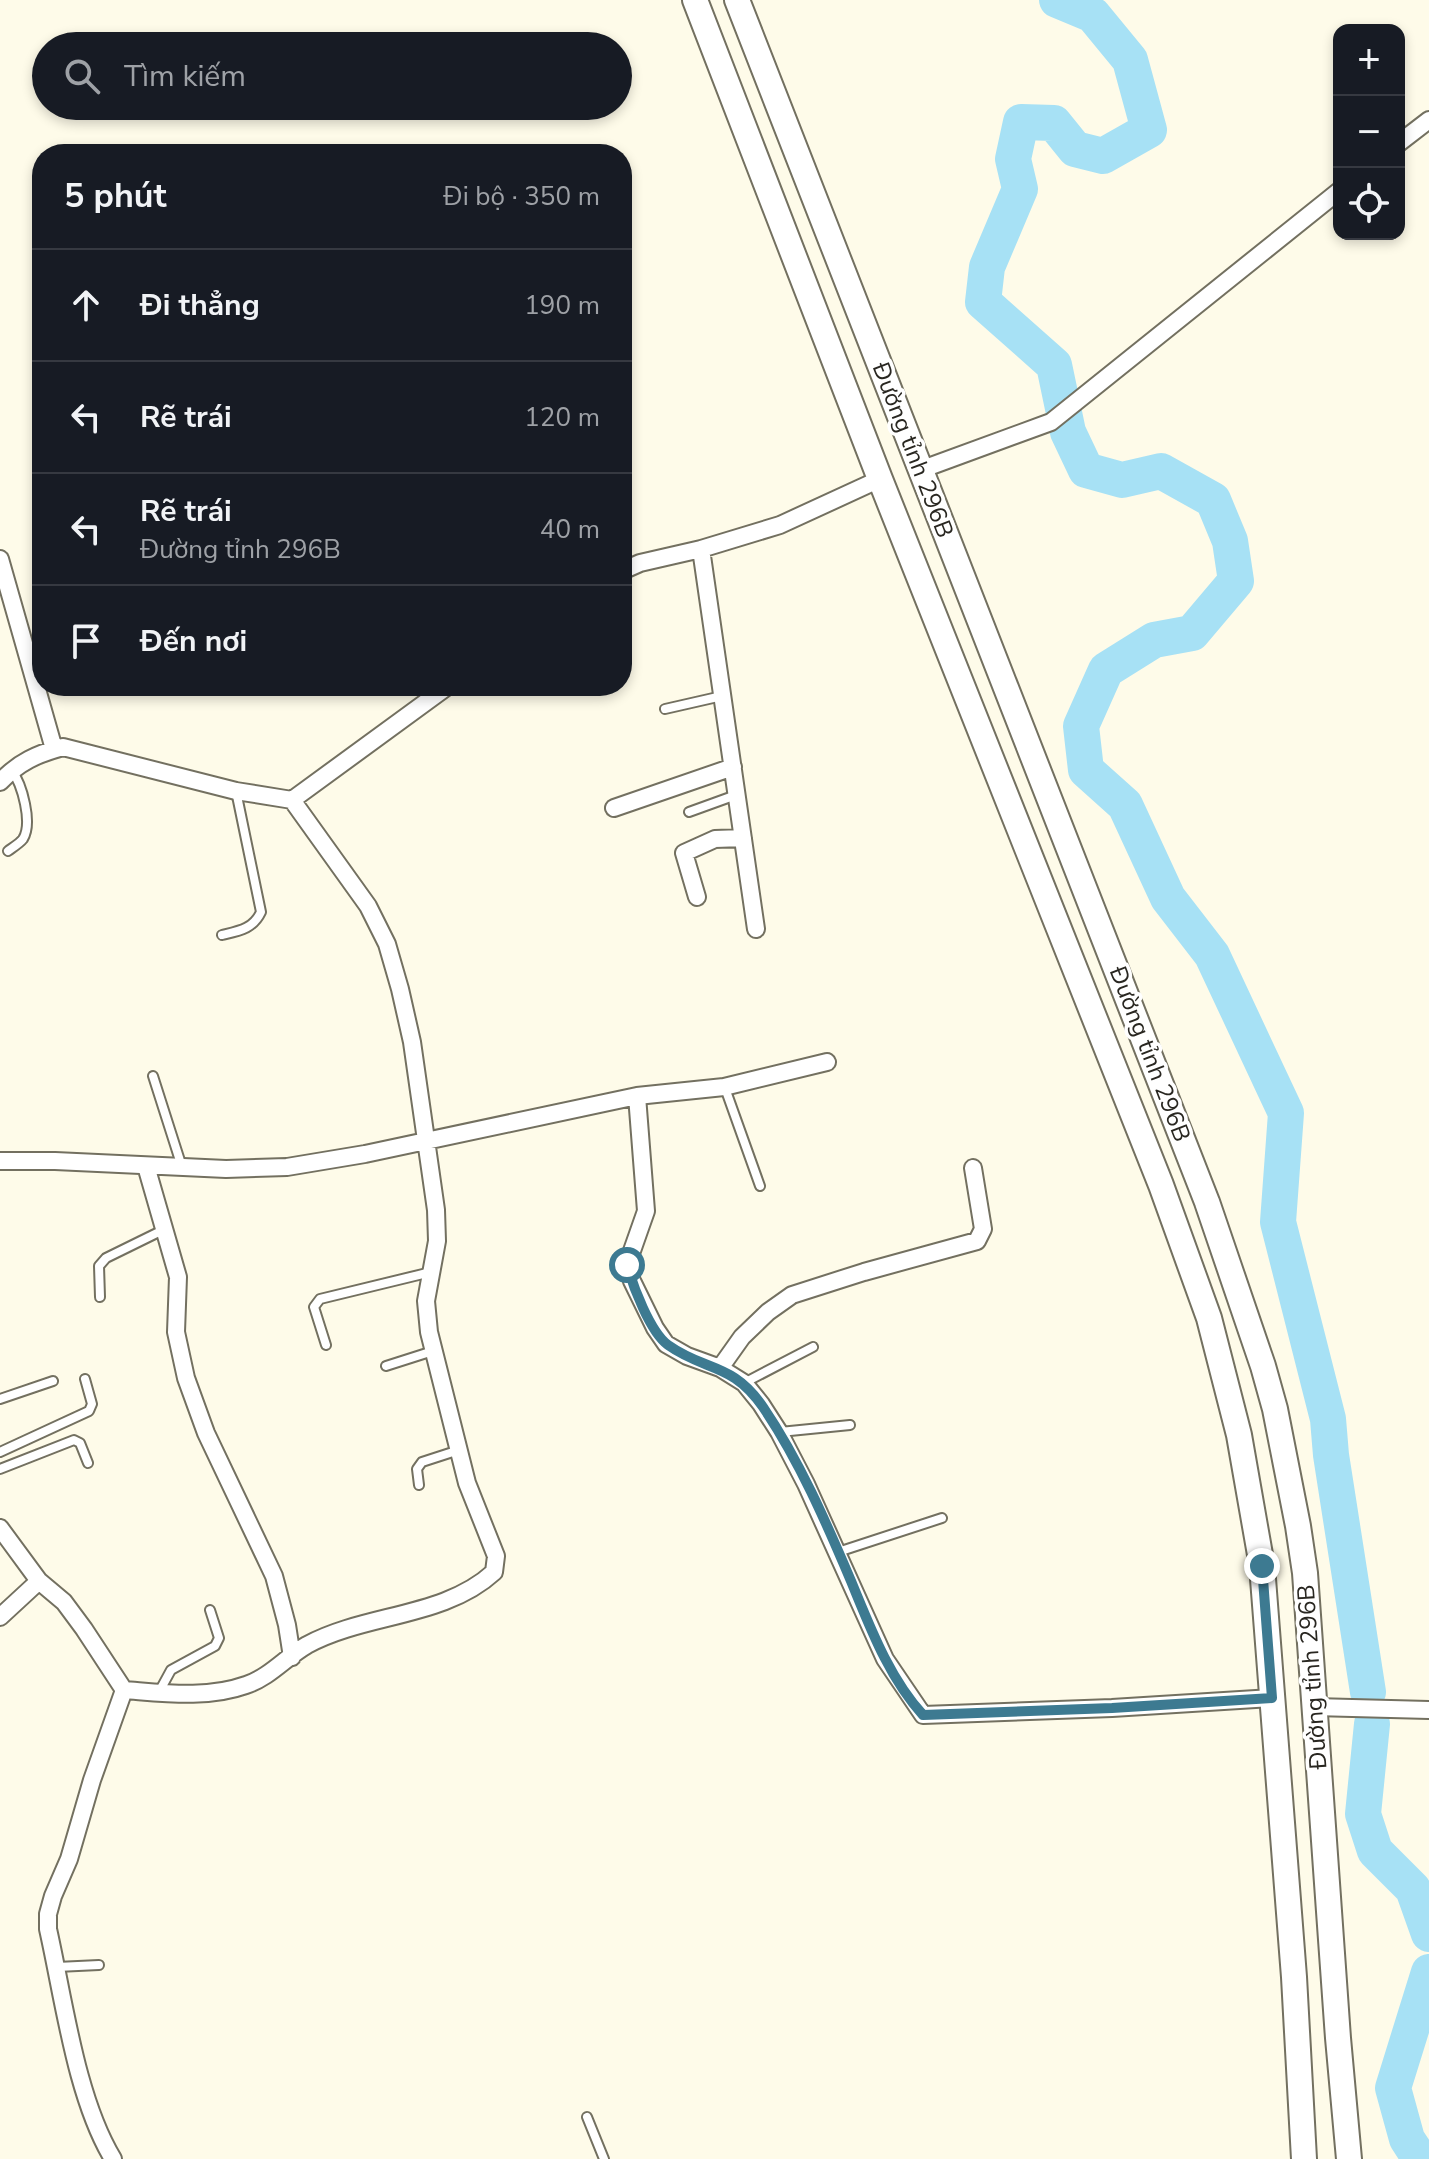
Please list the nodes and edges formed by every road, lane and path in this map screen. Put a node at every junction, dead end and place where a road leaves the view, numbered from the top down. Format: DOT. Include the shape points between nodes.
graph roads {
  1 [pos="695,0"];
  2 [pos="737,0"];
  3 [pos="1429,120"];
  4 [pos="1405,138"];
  5 [pos="1333,196"];
  6 [pos="920,470"];
  7 [pos="880,479"];
  8 [pos="701,549"];
  9 [pos="0,559"];
  10 [pos="632,567"];
  11 [pos="32,672"];
  12 [pos="39,696"];
  13 [pos="434,696"];
  14 [pos="722,696"];
  15 [pos="665,709"];
  16 [pos="54,749"];
  17 [pos="733,767"];
  18 [pos="8,768"];
  19 [pos="236,791"];
  20 [pos="737,795"];
  21 [pos="292,800"];
  22 [pos="614,808"];
  23 [pos="689,812"];
  24 [pos="743,838"];
  25 [pos="8,851"];
  26 [pos="697,897"];
  27 [pos="756,929"];
  28 [pos="222,935"];
  29 [pos="827,1062"];
  30 [pos="153,1076"];
  31 [pos="724,1087"];
  32 [pos="637,1096"];
  33 [pos="427,1140"];
  34 [pos="0,1161"];
  35 [pos="146,1166"];
  36 [pos="183,1168"];
  37 [pos="973,1168"];
  38 [pos="760,1186"];
  39 [pos="164,1229"];
  40 [pos="431,1271"];
  41 [pos="100,1297"];
  42 [pos="326,1345"];
  43 [pos="813,1347"];
  44 [pos="433,1351"];
  45 [pos="386,1366"];
  46 [pos="720,1368"];
  47 [pos="85,1379"];
  48 [pos="53,1381"];
  49 [pos="744,1383"];
  50 [pos="0,1399"];
  51 [pos="850,1425"];
  52 [pos="779,1432"];
  53 [pos="459,1450"];
  54 [pos="0,1452"];
  55 [pos="88,1463"];
  56 [pos="0,1469"];
  57 [pos="419,1485"];
  58 [pos="942,1518"];
  59 [pos="0,1528"];
  60 [pos="838,1552"];
  61 [pos="39,1581"];
  62 [pos="210,1610"];
  63 [pos="0,1617"];
  64 [pos="292,1657"];
  65 [pos="124,1690"];
  66 [pos="158,1692"];
  67 [pos="1272,1698"];
  68 [pos="1314,1707"];
  69 [pos="1429,1710"];
  70 [pos="99,1965"];
  71 [pos="57,1967"];
  72 [pos="587,2117"];
  73 [pos="113,2159"];
  74 [pos="604,2159"];
  75 [pos="1304,2159"];
  76 [pos="1349,2159"];
  1 -- 7 [label="main road, Đường tỉnh 296B"];
  2 -- 6 [label="main road, Đường tỉnh 296B"];
  3 -- 4 [label="street"];
  5 -- 6 [label="street" via="1051,422"];
  6 -- 68 [label="main road, Đường tỉnh 296B" via="1207,1202 1263,1366 1300,1542"];
  7 -- 8 [label="street" via="780,525"];
  7 -- 67 [label="main road, Đường tỉnh 296B" via="1209,1318 1239,1435 1262,1566"];
  8 -- 10 [label="street"];
  8 -- 14 [label="street"];
  9 -- 11 [label="street"];
  12 -- 16 [label="street"];
  13 -- 21 [label="street"];
  14 -- 15 [label="lane"];
  14 -- 17 [label="street"];
  16 -- 18 [label="street"];
  16 -- 19 [label="street"];
  17 -- 20 [label="street"];
  17 -- 22 [label="street"];
  18 -- 25 [label="lane" via="20,782 25,809 22,840"];
  19 -- 21 [label="street"];
  19 -- 28 [label="lane" via="261,912 245,930"];
  20 -- 23 [label="lane"];
  20 -- 24 [label="street"];
  21 -- 33 [label="street" via="368,906 387,944 412,1042"];
  24 -- 26 [label="street" via="715,839 684,853"];
  24 -- 27 [label="street"];
  29 -- 31 [label="street"];
  30 -- 36 [label="lane"];
  31 -- 32 [label="street"];
  31 -- 38 [label="lane"];
  32 -- 33 [label="street"];
  32 -- 46 [label="street" via="646,1211 627,1265 666,1344"];
  33 -- 36 [label="street" via="287,1167"];
  33 -- 40 [label="street" via="437,1241"];
  34 -- 35 [label="street"];
  35 -- 36 [label="street"];
  35 -- 39 [label="street"];
  37 -- 46 [label="street" via="983,1229 977,1241 792,1295 742,1337"];
  39 -- 41 [label="lane" via="106,1258 99,1266"];
  39 -- 64 [label="street" via="178,1277 176,1332 186,1378 206,1433 274,1576"];
  40 -- 42 [label="lane" via="320,1299 314,1307"];
  40 -- 44 [label="street" via="426,1301"];
  43 -- 49 [label="lane"];
  44 -- 45 [label="lane"];
  44 -- 53 [label="street"];
  46 -- 49 [label="street"];
  47 -- 54 [label="lane" via="89,1411"];
  48 -- 50 [label="lane"];
  49 -- 52 [label="street"];
  51 -- 52 [label="lane"];
  52 -- 60 [label="street"];
  53 -- 57 [label="lane" via="422,1462 417,1469"];
  53 -- 64 [label="street" via="496,1556 494,1572 438,1603 353,1627"];
  55 -- 56 [label="lane" via="74,1440"];
  58 -- 60 [label="lane"];
  59 -- 61 [label="street"];
  60 -- 67 [label="street" via="885,1659 923,1715"];
  61 -- 63 [label="street"];
  61 -- 65 [label="street" via="64,1602"];
  62 -- 66 [label="lane" via="219,1638 215,1646 171,1670"];
  64 -- 66 [label="street" via="246,1685 211,1693"];
  65 -- 66 [label="street"];
  65 -- 71 [label="street" via="48,1914"];
  67 -- 75 [label="main road, Đường tỉnh 296B"];
  68 -- 69 [label="street"];
  68 -- 76 [label="main road, Đường tỉnh 296B"];
  70 -- 71 [label="lane"];
  71 -- 73 [label="street" via="91,2115"];
  72 -- 74 [label="lane"];
}
